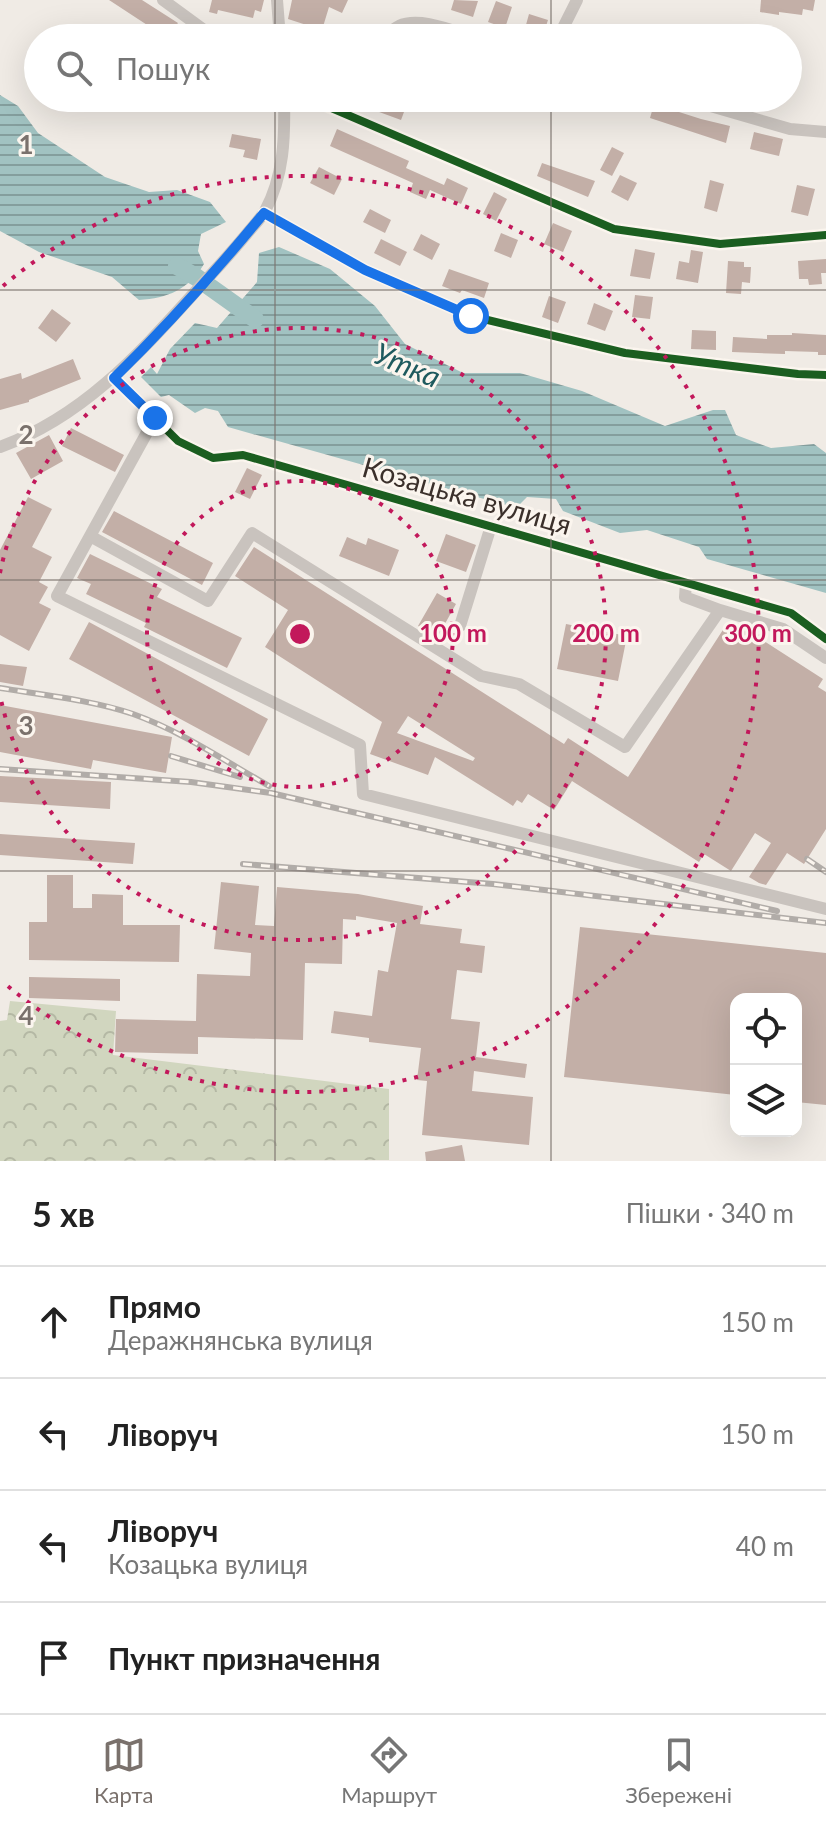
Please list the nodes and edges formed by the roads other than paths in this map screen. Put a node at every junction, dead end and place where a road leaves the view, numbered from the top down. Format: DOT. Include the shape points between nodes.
graph roads {
  1 [pos="163,0"];
  2 [pos="277,0"];
  3 [pos="577,0"];
  4 [pos="196,24"];
  5 [pos="279,24"];
  6 [pos="404,24"];
  7 [pos="427,24"];
  8 [pos="565,24"];
  9 [pos="284,112"];
  10 [pos="341,112"];
  11 [pos="731,112"];
  12 [pos="826,132"];
  13 [pos="264,213"];
  14 [pos="826,235"];
  15 [pos="826,375"];
  16 [pos="114,378"];
  17 [pos="155,418"];
  18 [pos="0,447"];
  19 [pos="491,526"];
  20 [pos="90,536"];
  21 [pos="686,583"];
  22 [pos="720,610"];
  23 [pos="460,626"];
  24 [pos="826,639"];
  25 [pos="826,658"];
  26 [pos="826,909"];
  1 -- 4 [label="street"];
  2 -- 5 [label="street"];
  3 -- 8 [label="street"];
  6 -- 7 [label="street"];
  9 -- 13 [label="street" via="281,167"];
  10 -- 14 [label="street" via="614,229 720,244"];
  11 -- 12 [label="street" via="790,129"];
  13 -- 15 [label="street" via="365,270 471,316 625,353"];
  13 -- 16 [label="street"];
  16 -- 17 [label="street, Козацька вулиця"];
  16 -- 18 [label="street" via="44,427"];
  17 -- 19 [label="street, Козацька вулиця" via="178,441 213,458 243,455"];
  17 -- 20 [label="street"];
  19 -- 21 [label="street, Козацька вулиця"];
  19 -- 23 [label="street"];
  20 -- 22 [label="street" via="208,601 252,533 481,676 519,684 625,747"];
  20 -- 26 [label="street" via="57,596 360,745 363,794"];
  21 -- 22 [label="street" via="685,597"];
  21 -- 24 [label="street, Козацька вулиця" via="791,613"];
  22 -- 25 [label="street" via="783,629"];
}
